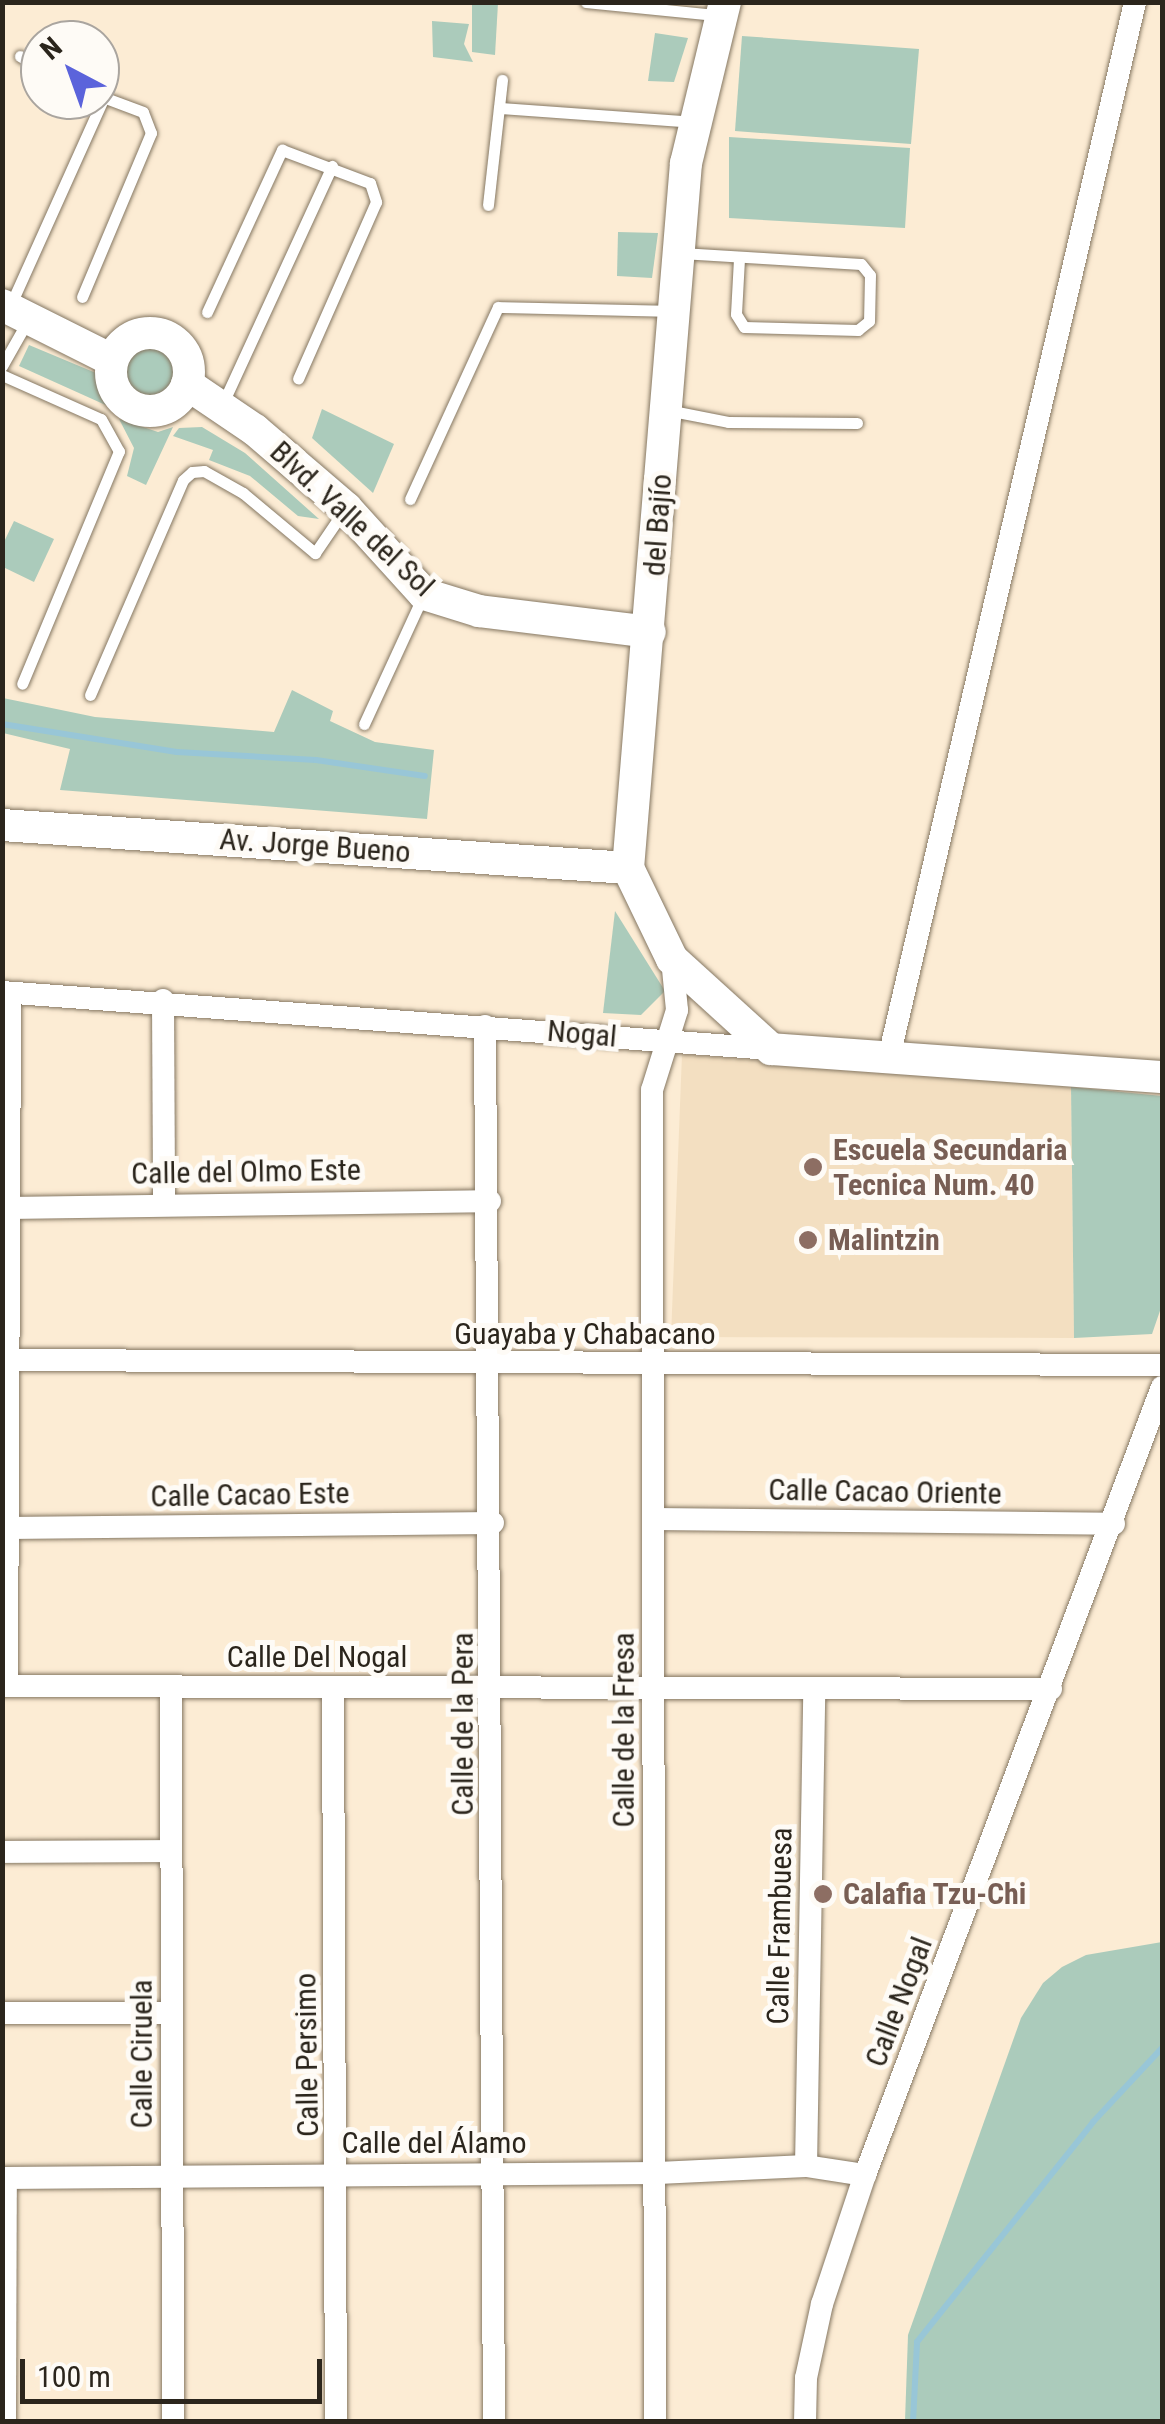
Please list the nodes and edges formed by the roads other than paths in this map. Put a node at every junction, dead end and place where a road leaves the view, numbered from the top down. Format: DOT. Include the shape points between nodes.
graph roads {
  1 [pos="586,2"];
  2 [pos="1135,2"];
  3 [pos="723,9"];
  4 [pos="502,80"];
  5 [pos="120,103"];
  6 [pos="499,108"];
  7 [pos="92,120"];
  8 [pos="693,122"];
  9 [pos="332,166"];
  10 [pos="488,205"];
  11 [pos="679,253"];
  12 [pos="739,260"];
  13 [pos="82,296"];
  14 [pos="14,310"];
  15 [pos="206,312"];
  16 [pos="675,312"];
  17 [pos="112,360"];
  18 [pos="2,366"];
  19 [pos="2,374"];
  20 [pos="298,379"];
  21 [pos="187,384"];
  22 [pos="220,407"];
  23 [pos="667,410"];
  24 [pos="856,424"];
  25 [pos="410,499"];
  26 [pos="346,508"];
  27 [pos="424,594"];
  28 [pos="650,632"];
  29 [pos="22,684"];
  30 [pos="90,695"];
  31 [pos="364,724"];
  32 [pos="2,825"];
  33 [pos="628,868"];
  34 [pos="672,959"];
  35 [pos="6,993"];
  36 [pos="163,1000"];
  37 [pos="485,1026"];
  38 [pos="668,1042"];
  39 [pos="771,1049"];
  40 [pos="889,1057"];
  41 [pos="1162,1077"];
  42 [pos="490,1201"];
  43 [pos="164,1202"];
  44 [pos="5,1208"];
  45 [pos="8,1360"];
  46 [pos="654,1363"];
  47 [pos="1162,1365"];
  48 [pos="490,1366"];
  49 [pos="1162,1387"];
  50 [pos="656,1519"];
  51 [pos="492,1523"];
  52 [pos="1114,1524"];
  53 [pos="8,1528"];
  54 [pos="5,1686"];
  55 [pos="171,1687"];
  56 [pos="333,1687"];
  57 [pos="493,1687"];
  58 [pos="652,1688"];
  59 [pos="814,1688"];
  60 [pos="1052,1688"];
  61 [pos="171,1851"];
  62 [pos="2,1852"];
  63 [pos="2,2013"];
  64 [pos="172,2013"];
  65 [pos="806,2166"];
  66 [pos="338,2173"];
  67 [pos="492,2173"];
  68 [pos="658,2173"];
  69 [pos="865,2175"];
  70 [pos="172,2176"];
  71 [pos="4,2178"];
  72 [pos="5,2422"];
  73 [pos="173,2422"];
  74 [pos="336,2422"];
  75 [pos="494,2422"];
  76 [pos="655,2422"];
  77 [pos="805,2422"];
  1 -- 3 [label="lane"];
  2 -- 40 [label="street"];
  3 -- 8 [label="street, del Bajío"];
  4 -- 6 [label="lane"];
  5 -- 13 [label="lane" via="143,112 151,133"];
  6 -- 8 [label="lane"];
  6 -- 10 [label="lane"];
  7 -- 14 [label="lane"];
  8 -- 11 [label="street, del Bajío"];
  9 -- 15 [label="lane" via="293,151 274,158"];
  9 -- 20 [label="lane" via="370,183 376,202"];
  9 -- 22 [label="lane"];
  11 -- 12 [label="lane"];
  11 -- 16 [label="street, del Bajío"];
  12 -- 12 [label="lane" via="736,314 744,327 858,330 869,321 870,276 861,264"];
  14 -- 17 [label="street"];
  14 -- 18 [label="lane"];
  16 -- 23 [label="street, del Bajío"];
  16 -- 25 [label="lane" via="498,307"];
  17 -- 21 [label="street" via="116,393 143,411 175,402"];
  17 -- 21 [label="street" via="134,336 167,336 188,362"];
  19 -- 29 [label="lane" via="101,420 119,451"];
  21 -- 22 [label="street, Blvd. Valle del Sol"];
  22 -- 26 [label="street, Blvd. Valle del Sol"];
  23 -- 24 [label="lane" via="728,422"];
  23 -- 28 [label="street, del Bajío"];
  26 -- 27 [label="street, Blvd. Valle del Sol"];
  26 -- 30 [label="lane" via="315,553 243,493 204,471 192,472"];
  27 -- 28 [label="street, Blvd. Valle del Sol" via="478,612"];
  27 -- 31 [label="lane"];
  28 -- 33 [label="street, del Bajío"];
  32 -- 33 [label="street, Av. Jorge Bueno"];
  33 -- 34 [label="street"];
  34 -- 38 [label="street" via="676,1010"];
  34 -- 39 [label="street"];
  35 -- 36 [label="street, Nogal"];
  35 -- 44 [label="street"];
  36 -- 37 [label="street, Nogal"];
  36 -- 43 [label="street"];
  37 -- 38 [label="street, Nogal"];
  37 -- 42 [label="street, Calle de la Pera"];
  38 -- 39 [label="street, Nogal"];
  38 -- 46 [label="street, Calle de la Fresa" via="652,1090"];
  39 -- 40 [label="street, Nogal"];
  40 -- 41 [label="street, Nogal"];
  42 -- 43 [label="street, Calle del Olmo Este"];
  42 -- 48 [label="street, Calle de la Pera"];
  43 -- 44 [label="street, Calle del Olmo Este"];
  44 -- 45 [label="street"];
  45 -- 48 [label="street, Guayaba y Chabacano"];
  45 -- 53 [label="street"];
  46 -- 47 [label="street, Guayaba y Chabacano"];
  46 -- 48 [label="street, Guayaba y Chabacano"];
  46 -- 50 [label="street, Calle de la Fresa"];
  48 -- 51 [label="street, Calle de la Pera"];
  49 -- 52 [label="street, Calle Nogal"];
  50 -- 52 [label="street, Calle Cacao Oriente"];
  50 -- 58 [label="street, Calle de la Fresa"];
  51 -- 53 [label="street, Calle Cacao Este"];
  51 -- 57 [label="street, Calle de la Pera"];
  52 -- 60 [label="street, Calle Nogal"];
  53 -- 54 [label="street"];
  54 -- 55 [label="street, Calle Del Nogal"];
  55 -- 56 [label="street, Calle Del Nogal"];
  55 -- 61 [label="street, Calle Ciruela"];
  56 -- 57 [label="street, Calle Del Nogal"];
  56 -- 66 [label="street, Calle Persimo"];
  57 -- 58 [label="street, Calle Del Nogal"];
  57 -- 67 [label="street, Calle de la Pera"];
  58 -- 59 [label="street, Calle Del Nogal"];
  58 -- 68 [label="street, Calle de la Fresa"];
  59 -- 60 [label="street, Calle Del Nogal"];
  59 -- 65 [label="street, Calle Frambuesa"];
  60 -- 69 [label="street, Calle Nogal"];
  61 -- 62 [label="street"];
  61 -- 64 [label="street, Calle Ciruela"];
  63 -- 64 [label="street"];
  64 -- 70 [label="street, Calle Ciruela"];
  65 -- 68 [label="street, Calle del Álamo"];
  65 -- 69 [label="street, Calle del Álamo"];
  66 -- 67 [label="street, Calle del Álamo"];
  66 -- 70 [label="street, Calle del Álamo"];
  66 -- 74 [label="street, Calle Persimo"];
  67 -- 68 [label="street, Calle del Álamo"];
  67 -- 75 [label="street, Calle de la Pera"];
  68 -- 76 [label="street, Calle de la Fresa"];
  69 -- 77 [label="street, Calle Nogal" via="822,2304 806,2378"];
  70 -- 71 [label="street, Calle del Álamo"];
  70 -- 73 [label="street, Calle Ciruela"];
  71 -- 72 [label="street"];
}
